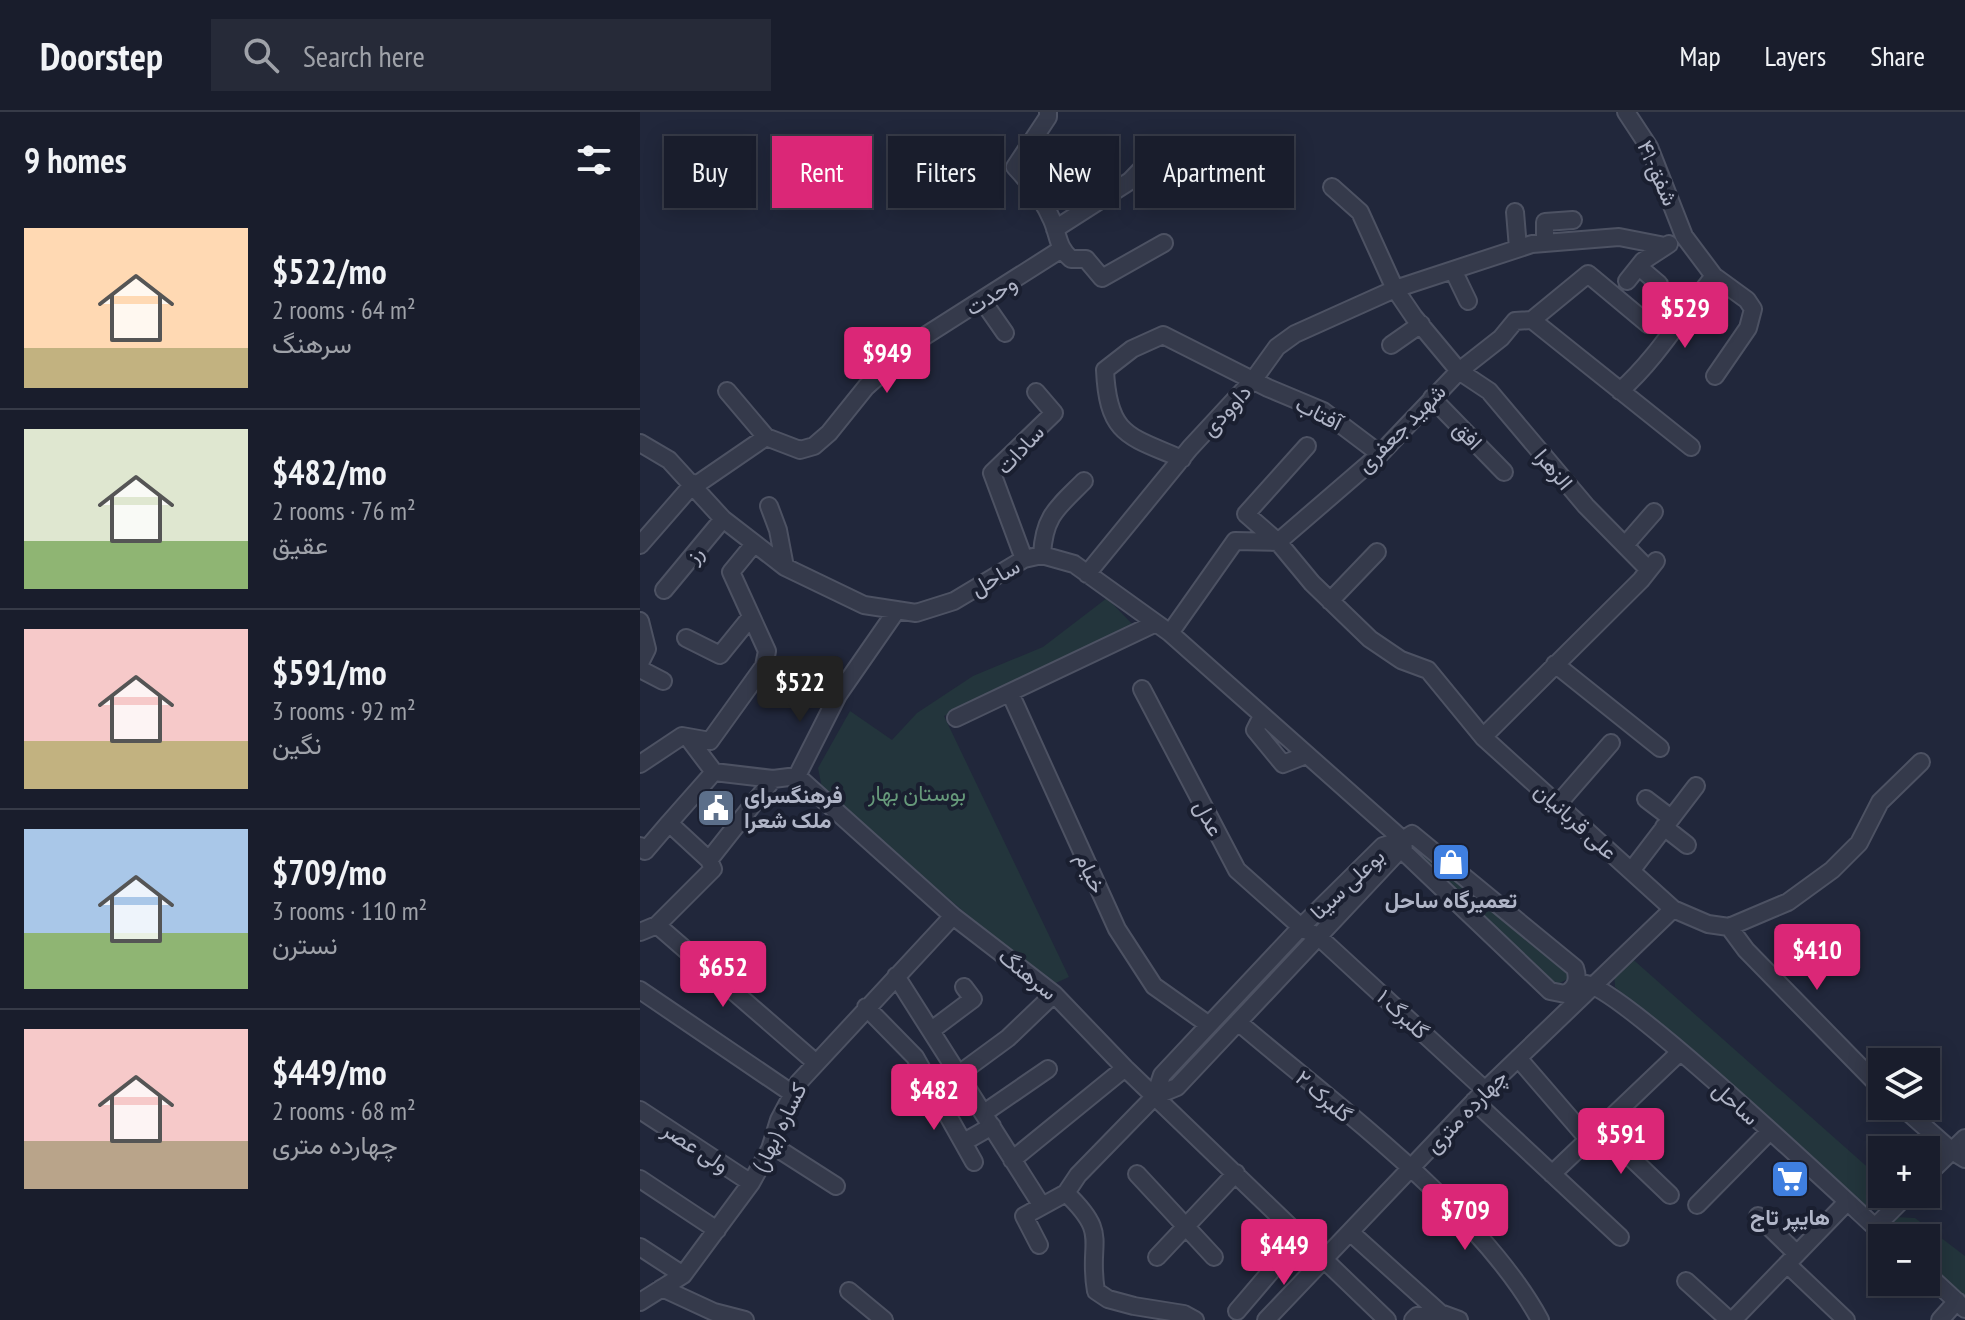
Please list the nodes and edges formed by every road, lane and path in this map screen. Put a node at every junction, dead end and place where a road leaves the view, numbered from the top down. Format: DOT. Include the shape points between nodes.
graph roads {
  1 [pos="1048,112"];
  2 [pos="1626,112"];
  3 [pos="1135,176"];
  4 [pos="1332,187"];
  5 [pos="1515,212"];
  6 [pos="1573,220"];
  7 [pos="1055,229"];
  8 [pos="1684,236"];
  9 [pos="1164,243"];
  10 [pos="1545,243"];
  11 [pos="1665,246"];
  12 [pos="1518,248"];
  13 [pos="1060,250"];
  14 [pos="1639,267"];
  15 [pos="1453,270"];
  16 [pos="1714,276"];
  17 [pos="1627,281"];
  18 [pos="1659,284"];
  19 [pos="1395,289"];
  20 [pos="982,300"];
  21 [pos="1468,301"];
  22 [pos="1532,320"];
  23 [pos="1421,324"];
  24 [pos="1648,324"];
  25 [pos="1005,333"];
  26 [pos="1391,345"];
  27 [pos="1459,371"];
  28 [pos="1715,376"];
  29 [pos="1254,379"];
  30 [pos="727,391"];
  31 [pos="1620,391"];
  32 [pos="1036,392"];
  33 [pos="1432,398"];
  34 [pos="766,437"];
  35 [pos="1307,446"];
  36 [pos="1691,447"];
  37 [pos="643,450"];
  38 [pos="1380,454"];
  39 [pos="1182,459"];
  40 [pos="1504,472"];
  41 [pos="1084,481"];
  42 [pos="695,484"];
  43 [pos="769,506"];
  44 [pos="1654,512"];
  45 [pos="723,519"];
  46 [pos="1278,542"];
  47 [pos="754,544"];
  48 [pos="1626,544"];
  49 [pos="640,545"];
  50 [pos="1377,552"];
  51 [pos="1042,555"];
  52 [pos="1024,559"];
  53 [pos="785,567"];
  54 [pos="1087,574"];
  55 [pos="664,590"];
  56 [pos="1330,601"];
  57 [pos="897,610"];
  58 [pos="750,618"];
  59 [pos="640,621"];
  60 [pos="1163,628"];
  61 [pos="686,638"];
  62 [pos="1555,664"];
  63 [pos="640,666"];
  64 [pos="663,681"];
  65 [pos="1142,689"];
  66 [pos="1010,693"];
  67 [pos="956,718"];
  68 [pos="1483,737"];
  69 [pos="689,739"];
  70 [pos="1611,743"];
  71 [pos="1660,748"];
  72 [pos="1921,762"];
  73 [pos="640,764"];
  74 [pos="714,772"];
  75 [pos="797,776"];
  76 [pos="773,779"];
  77 [pos="1696,786"];
  78 [pos="1646,799"];
  79 [pos="1558,804"];
  80 [pos="669,823"];
  81 [pos="1668,823"];
  82 [pos="1403,840"];
  83 [pos="1687,845"];
  84 [pos="640,846"];
  85 [pos="709,860"];
  86 [pos="1631,871"];
  87 [pos="1673,909"];
  88 [pos="953,916"];
  89 [pos="657,925"];
  90 [pos="1301,927"];
  91 [pos="1729,927"];
  92 [pos="640,932"];
  93 [pos="1320,938"];
  94 [pos="896,976"];
  95 [pos="1576,983"];
  96 [pos="1594,985"];
  97 [pos="964,987"];
  98 [pos="640,990"];
  99 [pos="1054,994"];
  100 [pos="866,1007"];
  101 [pos="1238,1022"];
  102 [pos="1209,1025"];
  103 [pos="933,1029"];
  104 [pos="1680,1052"];
  105 [pos="1518,1058"];
  106 [pos="815,1062"];
  107 [pos="1125,1068"];
  108 [pos="1048,1069"];
  109 [pos="959,1074"];
  110 [pos="1868,1074"];
  111 [pos="793,1094"];
  112 [pos="1480,1095"];
  113 [pos="1155,1096"];
  114 [pos="640,1110"];
  115 [pos="988,1120"];
  116 [pos="1917,1120"];
  117 [pos="1769,1132"];
  118 [pos="1594,1134"];
  119 [pos="1965,1138"];
  120 [pos="964,1142"];
  121 [pos="772,1145"];
  122 [pos="1958,1155"];
  123 [pos="1012,1160"];
  124 [pos="974,1162"];
  125 [pos="1940,1167"];
  126 [pos="1409,1170"];
  127 [pos="1236,1173"];
  128 [pos="1137,1174"];
  129 [pos="1552,1174"];
  130 [pos="640,1179"];
  131 [pos="751,1183"];
  132 [pos="836,1186"];
  133 [pos="1066,1193"];
  134 [pos="1670,1195"];
  135 [pos="1847,1202"];
  136 [pos="1697,1205"];
  137 [pos="1042,1206"];
  138 [pos="1758,1216"];
  139 [pos="1872,1224"];
  140 [pos="1184,1225"];
  141 [pos="717,1230"];
  142 [pos="1350,1232"];
  143 [pos="1301,1236"];
  144 [pos="1620,1237"];
  145 [pos="1039,1245"];
  146 [pos="640,1247"];
  147 [pos="1157,1257"];
  148 [pos="1214,1257"];
  149 [pos="1324,1259"];
  150 [pos="1792,1259"];
  151 [pos="683,1275"];
  152 [pos="1686,1281"];
  153 [pos="1940,1286"];
  154 [pos="662,1288"];
  155 [pos="849,1291"];
  156 [pos="640,1302"];
  157 [pos="1961,1305"];
  158 [pos="1237,1311"];
  159 [pos="1440,1313"];
  160 [pos="745,1320"];
  161 [pos="884,1320"];
  162 [pos="1195,1320"];
  163 [pos="1266,1320"];
  164 [pos="1387,1320"];
  165 [pos="1413,1320"];
  166 [pos="1459,1320"];
  167 [pos="1540,1320"];
  168 [pos="1731,1320"];
  169 [pos="1846,1320"];
  170 [pos="1940,1320"];
  1 -- 7 [label="street" via="1015,167 1033,186"];
  2 -- 8 [label="street, شفق-۴۱" via="1649,147"];
  3 -- 7 [label="street"];
  4 -- 19 [label="street" via="1360,212"];
  5 -- 12 [label="street"];
  6 -- 10 [label="street" via="1545,222"];
  7 -- 13 [label="street"];
  8 -- 11 [label="street"];
  8 -- 16 [label="street, شفق-۴۱"];
  9 -- 13 [label="street" via="1102,278 1086,259 1071,259"];
  10 -- 11 [label="street, داوودی" via="1619,237"];
  10 -- 12 [label="street, داوودی"];
  11 -- 14 [label="street"];
  12 -- 15 [label="street, داوودی"];
  13 -- 20 [label="street, وحدت"];
  14 -- 17 [label="street"];
  14 -- 18 [label="street"];
  15 -- 19 [label="street, داوودی"];
  15 -- 21 [label="street"];
  16 -- 28 [label="street, شفق-۴۱" via="1753,309 1748,328"];
  16 -- 31 [label="street" via="1664,346"];
  19 -- 23 [label="street"];
  19 -- 29 [label="street, داوودی" via="1295,334 1277,347"];
  20 -- 25 [label="street"];
  20 -- 34 [label="street, وحدت" via="917,341 866,387 814,446 800,450"];
  22 -- 24 [label="street, شهید جعفری" via="1588,274"];
  22 -- 27 [label="street, شهید جعفری" via="1515,321"];
  22 -- 31 [label="street"];
  23 -- 26 [label="street"];
  23 -- 27 [label="street"];
  27 -- 33 [label="street, شهید جعفری"];
  27 -- 48 [label="street, الزهرا" via="1489,391 1586,506"];
  29 -- 38 [label="street, آفتاب" via="1323,411"];
  29 -- 39 [label="street, داوودی"];
  29 -- 39 [label="street, آفتاب" via="1163,335 1132,349 1105,370 1124,434"];
  30 -- 34 [label="street"];
  31 -- 36 [label="street"];
  32 -- 52 [label="street, سادات" via="1054,413 992,473"];
  33 -- 38 [label="street, شهید جعفری"];
  33 -- 40 [label="street, افق"];
  34 -- 42 [label="street"];
  35 -- 46 [label="street, علی قربانیان" via="1246,514"];
  37 -- 42 [label="street, ساحل" via="669,460"];
  38 -- 46 [label="street, شهید جعفری"];
  39 -- 54 [label="street, داوودی"];
  41 -- 51 [label="street" via="1048,517"];
  42 -- 45 [label="street, ساحل"];
  42 -- 49 [label="street"];
  43 -- 53 [label="street"];
  44 -- 48 [label="street"];
  45 -- 47 [label="street, ساحل"];
  45 -- 55 [label="street, رز"];
  46 -- 56 [label="street, علی قربانیان"];
  46 -- 60 [label="street" via="1235,541"];
  47 -- 53 [label="street, ساحل"];
  47 -- 58 [label="street" via="731,572"];
  48 -- 62 [label="street, الزهرا" via="1652,566"];
  50 -- 56 [label="street"];
  51 -- 52 [label="street, ساحل"];
  51 -- 54 [label="street, ساحل" via="1074,564"];
  52 -- 57 [label="street, ساحل" via="954,601 916,613"];
  53 -- 57 [label="street, ساحل" via="864,605"];
  54 -- 60 [label="street, ساحل"];
  56 -- 68 [label="street, علی قربانیان" via="1370,639 1428,670"];
  57 -- 75 [label="street" via="838,695"];
  58 -- 61 [label="street" via="720,655"];
  58 -- 69 [label="street" via="767,651 764,666 710,741"];
  59 -- 63 [label="street" via="647,649"];
  60 -- 66 [label="street"];
  60 -- 82 [label="street, ساحل"];
  62 -- 68 [label="street, الزهرا"];
  62 -- 71 [label="street"];
  63 -- 64 [label="street"];
  65 -- 90 [label="street, عدل" via="1237,870"];
  66 -- 67 [label="street"];
  66 -- 102 [label="street, خیام" via="1117,929 1154,986"];
  68 -- 79 [label="street, علی قربانیان"];
  69 -- 73 [label="street" via="682,736"];
  69 -- 74 [label="street"];
  70 -- 79 [label="street"];
  72 -- 91 [label="street" via="1880,802 1859,843 1832,870 1788,902"];
  74 -- 76 [label="street"];
  74 -- 80 [label="street"];
  75 -- 76 [label="street"];
  75 -- 88 [label="street, سرهنگ"];
  76 -- 85 [label="street"];
  77 -- 81 [label="street"];
  78 -- 81 [label="street"];
  79 -- 86 [label="street, علی قربانیان"];
  80 -- 84 [label="street" via="645,851"];
  80 -- 85 [label="street"];
  81 -- 83 [label="street"];
  81 -- 86 [label="street"];
  82 -- 90 [label="street, بوعلی سینا" via="1383,846"];
  82 -- 93 [label="street, بوعلی سینا"];
  82 -- 95 [label="street, ساحل" via="1412,834 1419,837 1575,968"];
  82 -- 95 [label="street, ساحل" via="1404,852 1550,991 1565,994"];
  85 -- 89 [label="street" via="713,869"];
  86 -- 87 [label="street, علی قربانیان"];
  87 -- 91 [label="street, علی قربانیان"];
  87 -- 96 [label="street, چهارده متری"];
  88 -- 94 [label="street, کساره (بهار)"];
  88 -- 99 [label="street, سرهنگ"];
  89 -- 92 [label="street"];
  89 -- 106 [label="street"];
  90 -- 93 [label="street, عدل"];
  90 -- 102 [label="street, بوعلی سینا"];
  91 -- 110 [label="street"];
  93 -- 101 [label="street, بوعلی سینا"];
  93 -- 112 [label="street, گلبرگ ۱"];
  94 -- 100 [label="street, کساره (بهار)"];
  94 -- 103 [label="street"];
  95 -- 96 [label="street, ساحل"];
  96 -- 104 [label="street, ساحل"];
  96 -- 105 [label="street, چهارده متری"];
  97 -- 103 [label="street" via="973,999"];
  98 -- 111 [label="street"];
  99 -- 107 [label="street, سرهنگ"];
  99 -- 109 [label="street" via="1008,1038"];
  100 -- 106 [label="street, کساره (بهار)"];
  100 -- 120 [label="street" via="915,1057"];
  101 -- 113 [label="street, بوعلی سینا" via="1177,1087"];
  101 -- 126 [label="street, گلبرک ۲"];
  102 -- 113 [label="street, بوعلی سینا" via="1162,1075"];
  103 -- 109 [label="street"];
  104 -- 117 [label="street, ساحل"];
  104 -- 118 [label="street"];
  105 -- 112 [label="street, چهارده متری"];
  105 -- 118 [label="street"];
  106 -- 111 [label="street, کساره (بهار)"];
  107 -- 113 [label="street, سرهنگ"];
  107 -- 123 [label="street"];
  108 -- 115 [label="street"];
  109 -- 115 [label="street"];
  111 -- 121 [label="street, کساره (بهار)"];
  112 -- 126 [label="street, چهارده متری"];
  112 -- 129 [label="street, گلبرگ ۱"];
  113 -- 127 [label="street, سرهنگ"];
  113 -- 133 [label="street, بوعلی سینا"];
  114 -- 131 [label="street, ولی عصر"];
  115 -- 120 [label="street"];
  115 -- 123 [label="street"];
  116 -- 122 [label="street"];
  117 -- 135 [label="street, ساحل"];
  117 -- 136 [label="street"];
  118 -- 129 [label="street"];
  118 -- 134 [label="street"];
  119 -- 122 [label="street"];
  120 -- 124 [label="street"];
  121 -- 131 [label="street, کساره (بهار)"];
  121 -- 132 [label="street"];
  122 -- 125 [label="street"];
  123 -- 137 [label="street"];
  126 -- 142 [label="street, چهارده متری"];
  126 -- 167 [label="street, گلبرک ۲" via="1500,1258"];
  127 -- 140 [label="street"];
  127 -- 143 [label="street, سرهنگ"];
  128 -- 140 [label="street"];
  129 -- 144 [label="street, گلبرگ ۱"];
  130 -- 141 [label="street"];
  131 -- 141 [label="street, کساره (بهار)"];
  133 -- 137 [label="street, بوعلی سینا"];
  133 -- 162 [label="street" via="1096,1231 1096,1291 1108,1299"];
  135 -- 139 [label="street, ساحل"];
  135 -- 150 [label="street"];
  137 -- 145 [label="street, بوعلی سینا" via="1024,1216"];
  138 -- 150 [label="street"];
  140 -- 147 [label="street"];
  140 -- 148 [label="street"];
  141 -- 151 [label="street, کساره (بهار)"];
  142 -- 149 [label="street, چهارده متری"];
  142 -- 159 [label="street"];
  143 -- 149 [label="street, سرهنگ"];
  143 -- 158 [label="street"];
  146 -- 151 [label="street"];
  149 -- 163 [label="street, چهارده متری"];
  149 -- 164 [label="street, سرهنگ"];
  150 -- 168 [label="street"];
  150 -- 169 [label="street"];
  151 -- 154 [label="street, کساره (بهار)"];
  152 -- 168 [label="street"];
  153 -- 157 [label="street"];
  154 -- 156 [label="street, کساره (بهار)"];
  154 -- 160 [label="street"];
  155 -- 161 [label="street"];
  157 -- 170 [label="street"];
  159 -- 165 [label="street"];
  159 -- 166 [label="street"];
}
